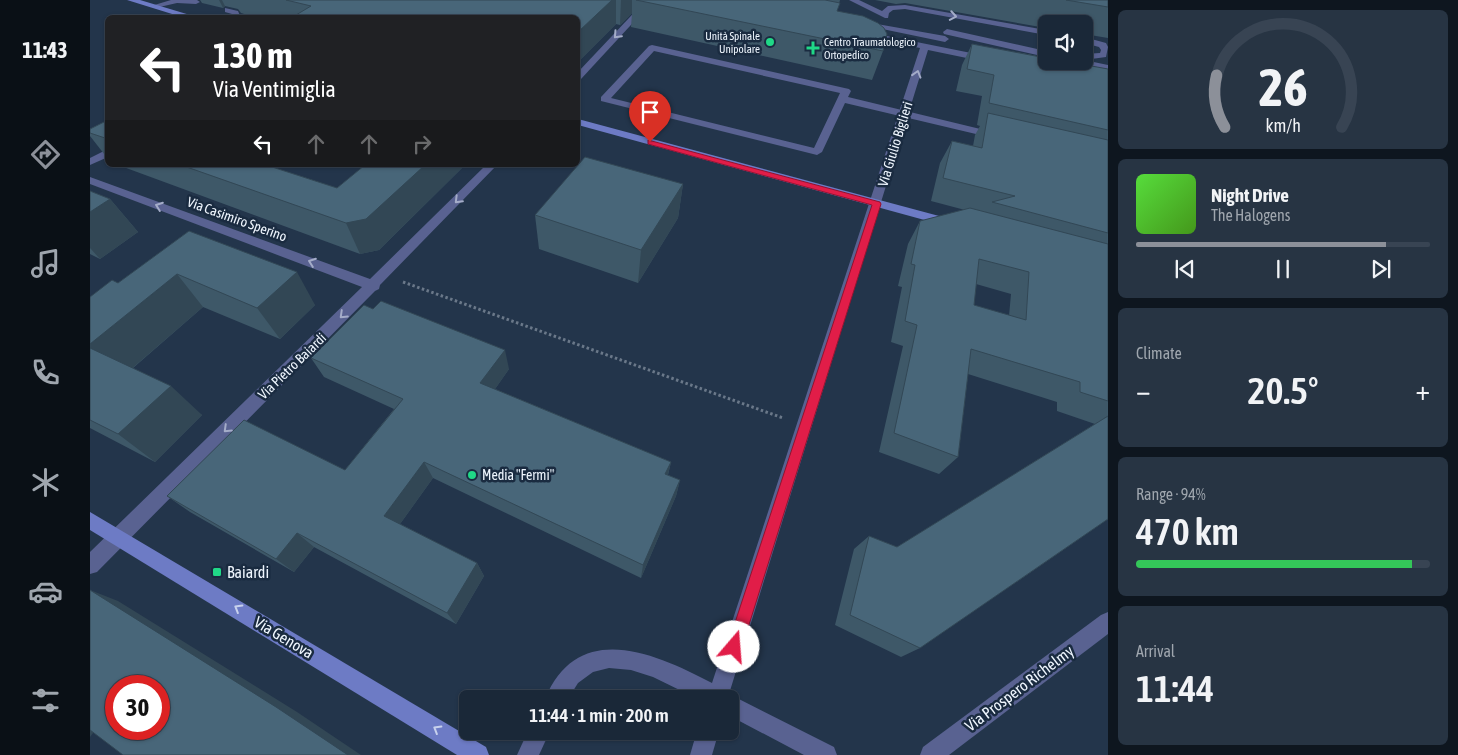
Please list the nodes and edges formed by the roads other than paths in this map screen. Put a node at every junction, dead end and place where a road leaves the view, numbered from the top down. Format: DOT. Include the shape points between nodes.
graph roads {
  1 [pos="132,0"];
  2 [pos="650,0"];
  3 [pos="853,0"];
  4 [pos="196,2"];
  5 [pos="155,6"];
  6 [pos="228,10"];
  7 [pos="186,15"];
  8 [pos="236,15"];
  9 [pos="856,20"];
  10 [pos="1038,32"];
  11 [pos="858,33"];
  12 [pos="946,36"];
  13 [pos="1093,42"];
  14 [pos="925,46"];
  15 [pos="1038,47"];
  16 [pos="1038,53"];
  17 [pos="1093,56"];
  18 [pos="995,60"];
  19 [pos="1093,64"];
  20 [pos="1108,68"];
  21 [pos="580,75"];
  22 [pos="842,99"];
  23 [pos="904,114"];
  24 [pos="580,123"];
  25 [pos="1005,138"];
  26 [pos="105,154"];
  27 [pos="90,162"];
  28 [pos="490,167"];
  29 [pos="90,180"];
  30 [pos="876,204"];
  31 [pos="964,227"];
  32 [pos="379,280"];
  33 [pos="90,520"];
  34 [pos="118,536"];
  35 [pos="90,565"];
  36 [pos="1108,622"];
  37 [pos="560,690"];
  38 [pos="699,690"];
  39 [pos="724,690"];
  40 [pos="739,709"];
  41 [pos="535,740"];
  42 [pos="705,740"];
  43 [pos="478,755"];
  44 [pos="528,755"];
  45 [pos="701,755"];
  46 [pos="826,755"];
  47 [pos="931,755"];
  1 -- 5 [label="street"];
  2 -- 21 [label="street, one-way"];
  3 -- 10 [label="street, one-way" via="885,16 891,8 905,7"];
  4 -- 5 [label="street"];
  5 -- 7 [label="street"];
  6 -- 8 [label="street"];
  9 -- 12 [label="street" via="892,29"];
  11 -- 14 [label="street"];
  12 -- 15 [label="street" via="976,34"];
  12 -- 16 [label="street"];
  13 -- 17 [label="street" via="1103,45 1105,50 1103,55"];
  14 -- 18 [label="street"];
  23 -- 14 [label="street, Via Giulio Biglieri, one-way"];
  19 -- 20 [label="street"];
  22 -- 22 [label="street" via="846,91 652,48 604,99 817,152"];
  22 -- 23 [label="street"];
  23 -- 25 [label="street"];
  23 -- 30 [label="street, Via Giulio Biglieri"];
  24 -- 30 [label="street"];
  26 -- 27 [label="street"];
  28 -- 32 [label="street, Via Pietro Baiardi, one-way"];
  32 -- 29 [label="street, Via Casimiro Sperino, one-way"];
  30 -- 31 [label="street"];
  30 -- 39 [label="street, Via Giulio Biglieri"];
  32 -- 34 [label="street, Via Pietro Baiardi, one-way"];
  33 -- 34 [label="street, Via Genova"];
  34 -- 35 [label="street, Via Pietro Baiardi"];
  43 -- 34 [label="street, Via Genova, one-way"];
  36 -- 47 [label="street, Via Prospero Richelmy"];
  37 -- 38 [label="street" via="578,667 607,657 628,658"];
  40 -- 46 [label="street"];
  41 -- 44 [label="street"];
  42 -- 45 [label="street"];
}
